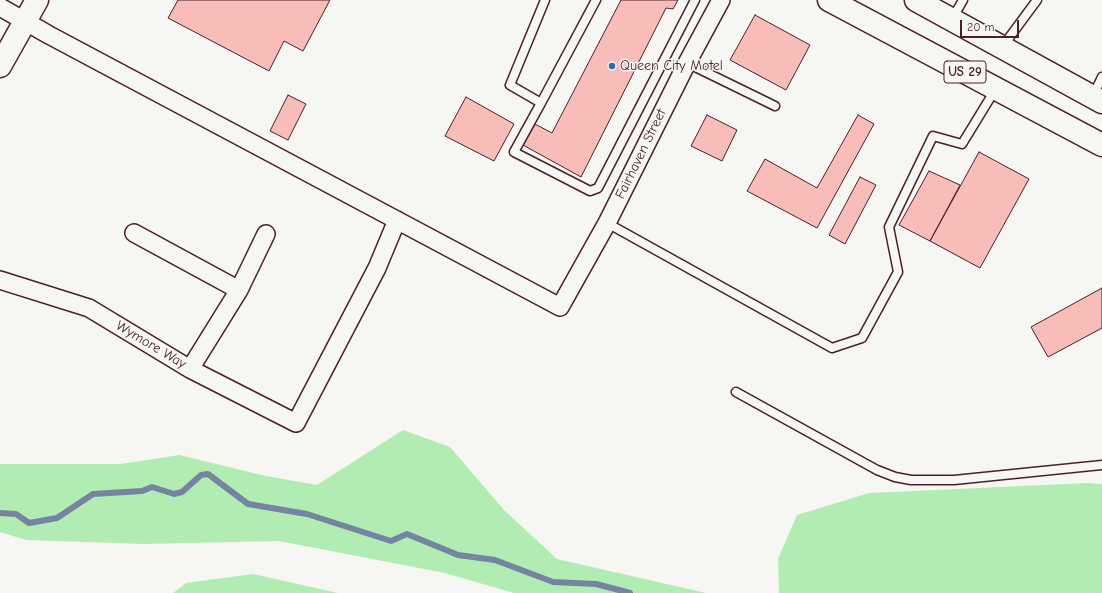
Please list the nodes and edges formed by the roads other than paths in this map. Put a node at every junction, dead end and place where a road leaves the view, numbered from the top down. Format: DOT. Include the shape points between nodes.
graph roads {
  1 [pos="37,0"];
  2 [pos="545,0"];
  3 [pos="695,0"];
  4 [pos="720,0"];
  5 [pos="829,0"];
  6 [pos="916,0"];
  7 [pos="963,0"];
  8 [pos="1037,0"];
  9 [pos="594,1"];
  10 [pos="0,7"];
  11 [pos="952,20"];
  12 [pos="26,21"];
  13 [pos="1002,47"];
  14 [pos="687,62"];
  15 [pos="0,66"];
  16 [pos="1102,77"];
  17 [pos="996,89"];
  18 [pos="1097,99"];
  19 [pos="541,103"];
  20 [pos="775,106"];
  21 [pos="1102,145"];
  22 [pos="397,220"];
  23 [pos="607,223"];
  24 [pos="134,233"];
  25 [pos="266,234"];
  26 [pos="0,280"];
  27 [pos="239,290"];
  28 [pos="190,369"];
  29 [pos="736,392"];
  30 [pos="1102,465"];
  1 -- 12 [label="main road"];
  2 -- 19 [label="lane" via="510,85"];
  3 -- 19 [label="lane" via="598,188 590,191 514,152"];
  4 -- 14 [label="street, Fairhaven Street"];
  5 -- 17 [label="main road, US 29"];
  6 -- 11 [label="main road, US 29"];
  7 -- 11 [label="lane"];
  8 -- 13 [label="lane"];
  9 -- 19 [label="lane"];
  10 -- 12 [label="street"];
  11 -- 13 [label="main road, US 29"];
  12 -- 15 [label="main road"];
  12 -- 22 [label="street"];
  13 -- 18 [label="main road, US 29"];
  14 -- 20 [label="lane"];
  14 -- 23 [label="street, Fairhaven Street"];
  16 -- 18 [label="lane"];
  17 -- 21 [label="main road, US 29"];
  17 -- 23 [label="lane" via="962,144 933,136 889,227 898,272 862,338 832,348"];
  22 -- 23 [label="street, Fairhaven Street" via="560,307"];
  22 -- 28 [label="street, Wymore Way" via="377,268 296,423"];
  24 -- 27 [label="street"];
  25 -- 27 [label="street"];
  26 -- 28 [label="street, Wymore Way" via="89,308"];
  27 -- 28 [label="street"];
  29 -- 30 [label="lane" via="877,470 895,477 911,480 954,480"];
}
